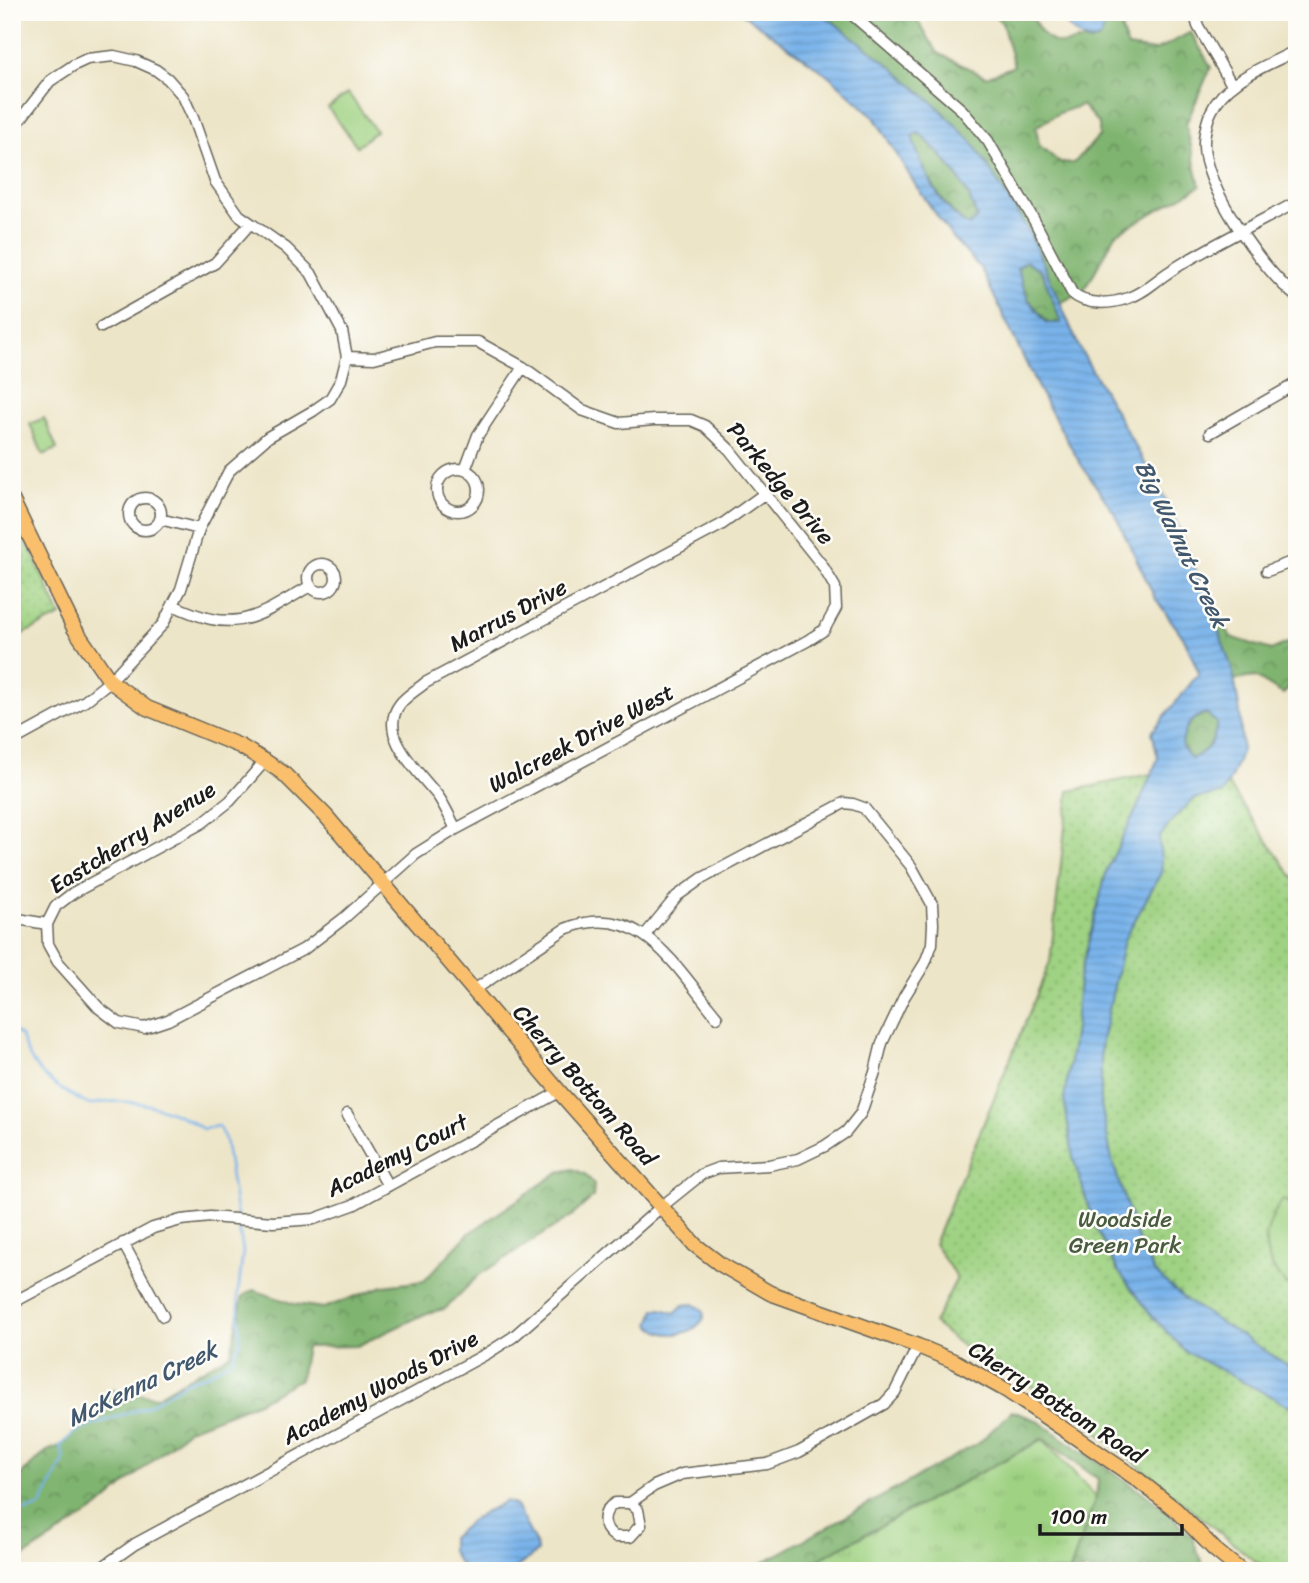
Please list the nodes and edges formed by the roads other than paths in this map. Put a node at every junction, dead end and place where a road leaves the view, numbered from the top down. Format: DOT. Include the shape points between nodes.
graph roads {
  1 [pos="849,12"];
  2 [pos="1194,12"];
  3 [pos="1297,50"];
  4 [pos="1232,85"];
  5 [pos="12,130"];
  6 [pos="1297,202"];
  7 [pos="250,224"];
  8 [pos="1241,232"];
  9 [pos="1297,298"];
  10 [pos="101,327"];
  11 [pos="347,357"];
  12 [pos="523,367"];
  13 [pos="1297,383"];
  14 [pos="1210,433"];
  15 [pos="465,470"];
  16 [pos="764,494"];
  17 [pos="12,500"];
  18 [pos="160,519"];
  19 [pos="199,529"];
  20 [pos="1297,560"];
  21 [pos="1267,571"];
  22 [pos="310,586"];
  23 [pos="173,605"];
  24 [pos="807,641"];
  25 [pos="110,681"];
  26 [pos="12,741"];
  27 [pos="265,761"];
  28 [pos="456,829"];
  29 [pos="383,884"];
  30 [pos="12,918"];
  31 [pos="47,924"];
  32 [pos="645,935"];
  33 [pos="474,990"];
  34 [pos="717,1017"];
  35 [pos="559,1092"];
  36 [pos="347,1114"];
  37 [pos="388,1186"];
  38 [pos="661,1208"];
  39 [pos="123,1243"];
  40 [pos="12,1303"];
  41 [pos="163,1316"];
  42 [pos="918,1346"];
  43 [pos="630,1503"];
  44 [pos="97,1571"];
  45 [pos="1241,1571"];
  1 -- 8 [label="street" via="961,110 988,141 1079,300 1124,300 1139,294 1168,272"];
  2 -- 4 [label="street"];
  3 -- 4 [label="street"];
  4 -- 8 [label="street" via="1211,111 1203,145 1211,178"];
  5 -- 7 [label="street" via="61,72 87,60 114,56 136,61 168,79 183,96 215,181"];
  6 -- 8 [label="street"];
  7 -- 10 [label="street" via="215,263"];
  7 -- 11 [label="street" via="311,272 342,331"];
  8 -- 9 [label="street" via="1263,264"];
  11 -- 12 [label="street, Parkedge Drive" via="374,358 435,342 478,342"];
  11 -- 19 [label="street" via="330,398 268,436 229,471"];
  12 -- 15 [label="street" via="478,435"];
  12 -- 16 [label="street, Parkedge Drive" via="582,410 619,423 691,420 705,426"];
  13 -- 14 [label="street"];
  16 -- 24 [label="street, Parkedge Drive" via="835,587 836,608 824,630"];
  16 -- 28 [label="street, Marrus Drive" via="721,525 425,683 400,703 394,733"];
  17 -- 25 [label="main road, Cherry Bottom Road" via="74,628"];
  18 -- 19 [label="street"];
  19 -- 23 [label="street"];
  20 -- 21 [label="street"];
  22 -- 23 [label="street" via="251,618 232,623 200,617"];
  23 -- 25 [label="street" via="163,624"];
  24 -- 28 [label="street, Walcreek Drive West"];
  25 -- 26 [label="street" via="85,701"];
  25 -- 27 [label="main road, Cherry Bottom Road" via="146,708 240,746"];
  27 -- 29 [label="main road, Cherry Bottom Road" via="326,816"];
  27 -- 31 [label="street, Eastcherry Avenue" via="230,801 202,823 73,893 56,905"];
  28 -- 29 [label="street, Walcreek Drive West" via="416,854"];
  29 -- 31 [label="street, Walcreek Drive West" via="304,949 144,1028 119,1023 99,1008 58,962 48,944"];
  29 -- 33 [label="main road, Cherry Bottom Road"];
  30 -- 31 [label="street, Eastcherry Avenue"];
  32 -- 33 [label="street" via="624,924 580,923 551,937"];
  32 -- 34 [label="street"];
  32 -- 38 [label="street, Academy Woods Drive" via="677,896 701,879 844,803 864,808 911,866 932,904 932,944 925,963 882,1043 861,1113 846,1132 798,1159 702,1174"];
  33 -- 35 [label="main road, Cherry Bottom Road"];
  35 -- 37 [label="street, Academy Court"];
  35 -- 38 [label="main road, Cherry Bottom Road"];
  36 -- 37 [label="street"];
  37 -- 39 [label="street, Academy Court" via="314,1219 181,1220"];
  38 -- 42 [label="main road, Cherry Bottom Road" via="695,1245 770,1293"];
  38 -- 44 [label="street, Academy Woods Drive" via="491,1352 135,1544"];
  39 -- 40 [label="street, Academy Court"];
  39 -- 41 [label="street"];
  42 -- 43 [label="street" via="884,1404 808,1447 767,1464 682,1474"];
  42 -- 45 [label="main road, Cherry Bottom Road" via="1006,1390 1137,1479"];
}
